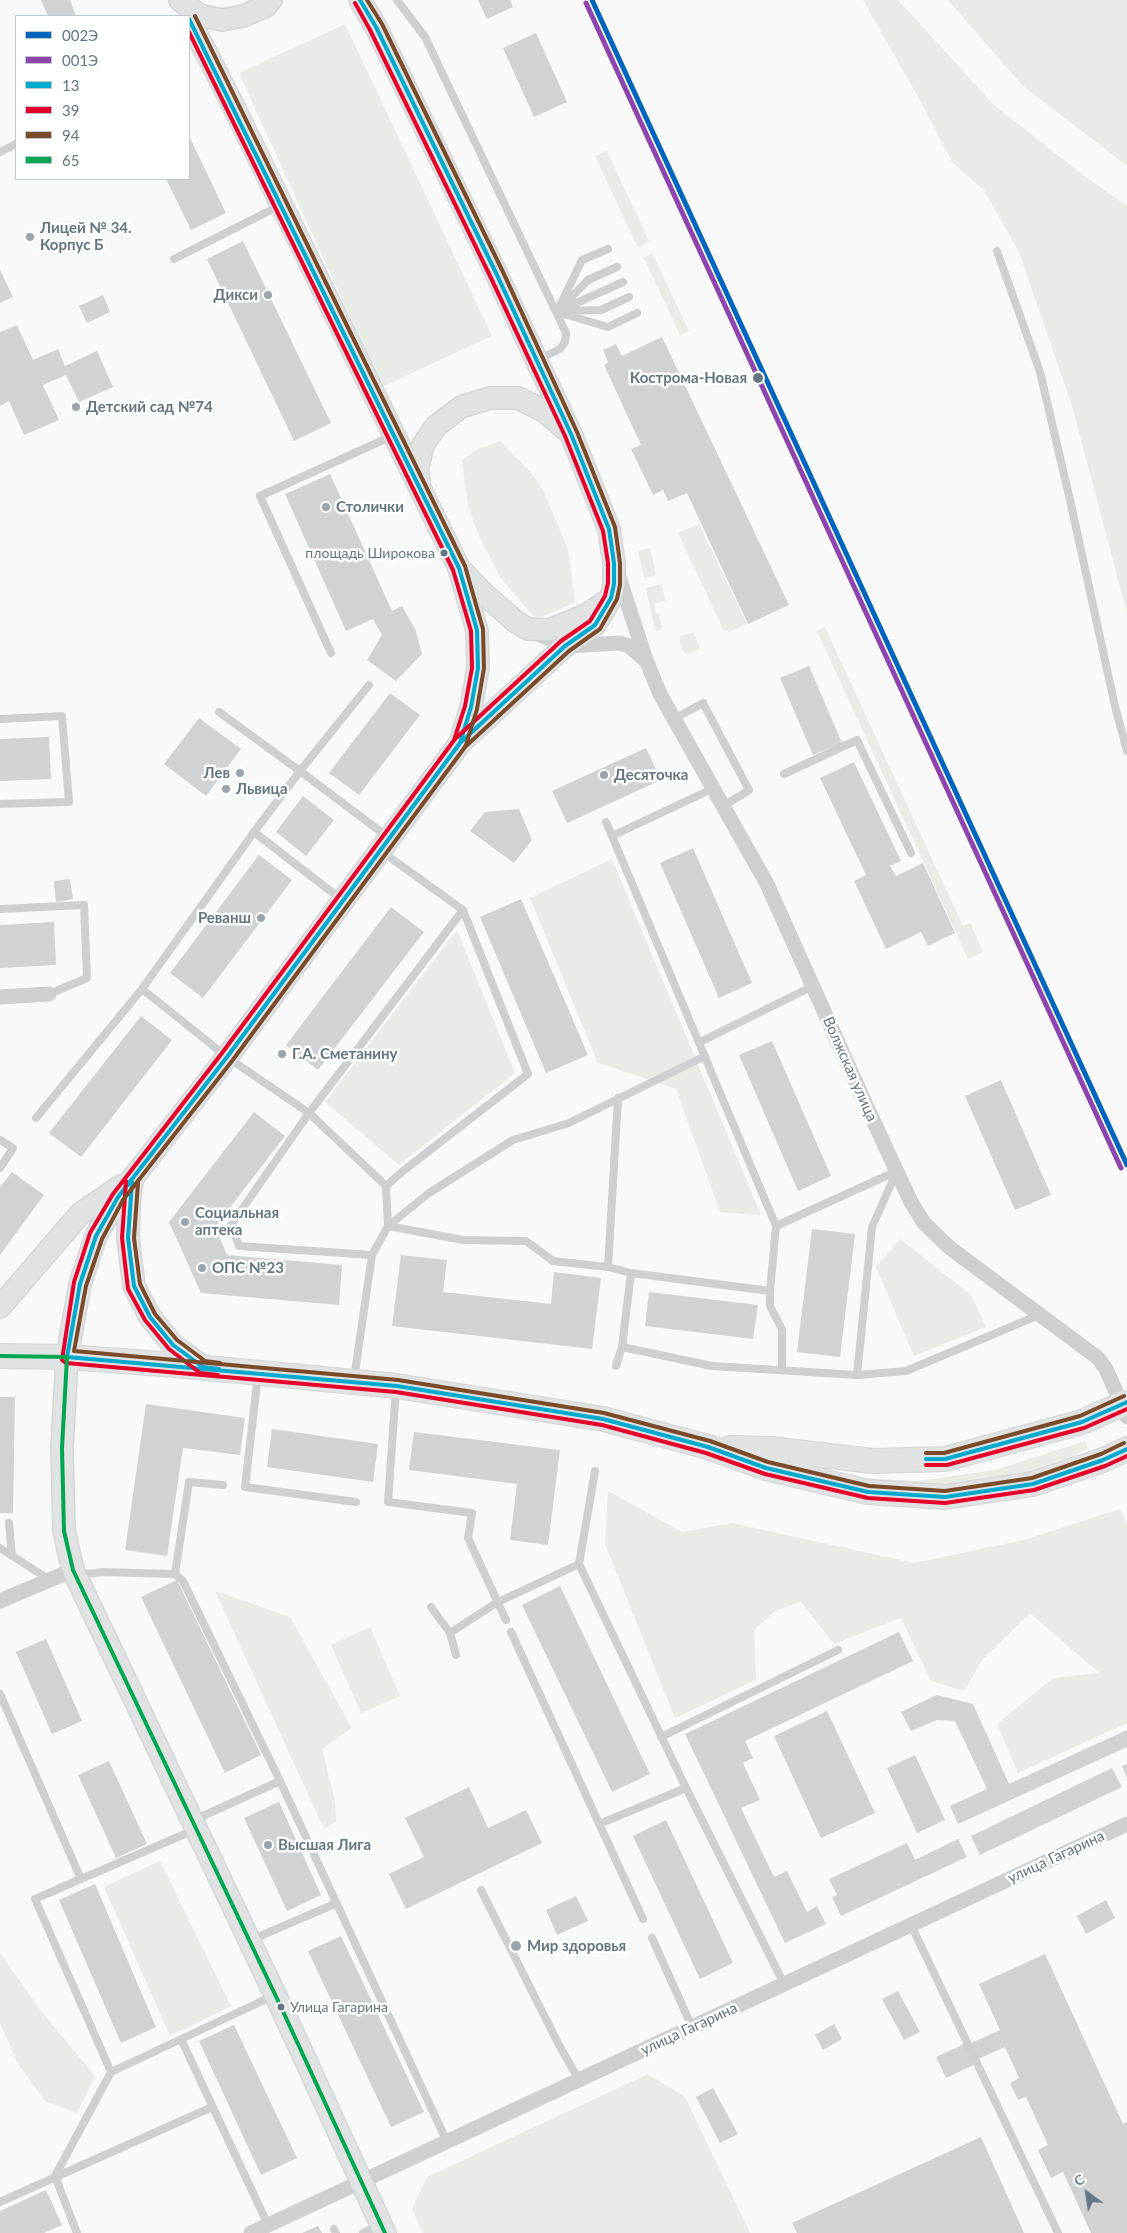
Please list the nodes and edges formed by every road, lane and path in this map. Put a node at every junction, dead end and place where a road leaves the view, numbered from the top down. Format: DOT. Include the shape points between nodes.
graph roads {
  1 [pos="179,0"];
  2 [pos="271,0"];
  3 [pos="360,0"];
  4 [pos="397,0"];
  5 [pos="186,15"];
  6 [pos="190,22"];
  7 [pos="15,144"];
  8 [pos="0,152"];
  9 [pos="281,205"];
  10 [pos="608,249"];
  11 [pos="997,252"];
  12 [pos="174,259"];
  13 [pos="616,267"];
  14 [pos="623,282"];
  15 [pos="629,297"];
  16 [pos="557,312"];
  17 [pos="637,313"];
  18 [pos="536,360"];
  19 [pos="570,434"];
  20 [pos="394,435"];
  21 [pos="420,490"];
  22 [pos="614,563"];
  23 [pos="459,568"];
  24 [pos="611,598"];
  25 [pos="528,629"];
  26 [pos="565,646"];
  27 [pos="331,653"];
  28 [pos="646,660"];
  29 [pos="369,686"];
  30 [pos="219,712"];
  31 [pos="0,719"];
  32 [pos="674,719"];
  33 [pos="460,743"];
  34 [pos="1127,751"];
  35 [pos="300,770"];
  36 [pos="784,774"];
  37 [pos="712,789"];
  38 [pos="0,804"];
  39 [pos="722,807"];
  40 [pos="606,822"];
  41 [pos="254,832"];
  42 [pos="612,836"];
  43 [pos="385,844"];
  44 [pos="911,853"];
  45 [pos="344,901"];
  46 [pos="0,909"];
  47 [pos="463,910"];
  48 [pos="812,986"];
  49 [pos="142,989"];
  50 [pos="49,994"];
  51 [pos="0,997"];
  52 [pos="700,1042"];
  53 [pos="706,1056"];
  54 [pos="227,1057"];
  55 [pos="618,1098"];
  56 [pos="309,1113"];
  57 [pos="36,1118"];
  58 [pos="0,1140"];
  59 [pos="0,1168"];
  60 [pos="897,1171"];
  61 [pos="133,1176"];
  62 [pos="386,1186"];
  63 [pos="388,1226"];
  64 [pos="776,1226"];
  65 [pos="372,1255"];
  66 [pos="608,1267"];
  67 [pos="631,1273"];
  68 [pos="770,1290"];
  69 [pos="0,1307"];
  70 [pos="1039,1315"];
  71 [pos="622,1347"];
  72 [pos="0,1356"];
  73 [pos="67,1357"];
  74 [pos="616,1366"];
  75 [pos="203,1367"];
  76 [pos="782,1370"];
  77 [pos="258,1372"];
  78 [pos="857,1375"];
  79 [pos="353,1382"];
  80 [pos="397,1386"];
  81 [pos="1127,1402"];
  82 [pos="1127,1417"];
  83 [pos="708,1447"];
  84 [pos="1127,1449"];
  85 [pos="595,1471"];
  86 [pos="223,1485"];
  87 [pos="356,1502"];
  88 [pos="9,1522"];
  89 [pos="0,1548"];
  90 [pos="12,1556"];
  91 [pos="578,1564"];
  92 [pos="74,1573"];
  93 [pos="175,1574"];
  94 [pos="50,1580"];
  95 [pos="0,1601"];
  96 [pos="496,1603"];
  97 [pos="431,1607"];
  98 [pos="506,1620"];
  99 [pos="511,1632"];
  100 [pos="450,1633"];
  101 [pos="838,1650"];
  102 [pos="456,1655"];
  103 [pos="0,1694"];
  104 [pos="662,1736"];
  105 [pos="280,1781"];
  106 [pos="686,1788"];
  107 [pos="599,1824"];
  108 [pos="1127,1824"];
  109 [pos="194,1825"];
  110 [pos="81,1879"];
  111 [pos="481,1890"];
  112 [pos="337,1903"];
  113 [pos="643,1919"];
  114 [pos="911,1925"];
  115 [pos="652,1938"];
  116 [pos="249,1940"];
  117 [pos="784,1984"];
  118 [pos="275,1995"];
  119 [pos="692,2027"];
  120 [pos="180,2039"];
  121 [pos="111,2072"];
  122 [pos="579,2080"];
  123 [pos="212,2107"];
  124 [pos="448,2142"];
  125 [pos="55,2176"];
  126 [pos="362,2181"];
  127 [pos="0,2202"];
  128 [pos="268,2225"];
  129 [pos="376,2230"];
  130 [pos="77,2233"];
  131 [pos="251,2233"];
  132 [pos="1058,2233"];
  1 -- 2 [label="main road" via="199,15 222,20 243,16 266,6"];
  1 -- 5 [label="main road"];
  3 -- 18 [label="main road" via="430,136"];
  4 -- 16 [label="lane" via="425,37"];
  6 -- 9 [label="main road"];
  7 -- 8 [label="lane"];
  9 -- 12 [label="lane"];
  9 -- 20 [label="main road"];
  10 -- 16 [label="lane" via="582,260"];
  11 -- 34 [label="lane" via="1040,372"];
  13 -- 16 [label="lane" via="588,280"];
  14 -- 16 [label="lane"];
  15 -- 16 [label="lane" via="601,310"];
  16 -- 17 [label="lane" via="608,326"];
  16 -- 18 [label="lane" via="566,333 565,342 560,349"];
  18 -- 19 [label="main road"];
  19 -- 21 [label="main road" via="544,411 518,398 490,398 461,407 436,426 423,445 418,467"];
  19 -- 22 [label="main road" via="609,530"];
  20 -- 21 [label="main road"];
  20 -- 27 [label="lane" via="260,496"];
  21 -- 23 [label="main road"];
  22 -- 24 [label="main road"];
  22 -- 28 [label="street, Волжская улица"];
  23 -- 25 [label="main road" via="483,594"];
  23 -- 33 [label="main road" via="477,630 478,668 471,708"];
  24 -- 25 [label="main road" via="568,623 549,630"];
  24 -- 26 [label="main road" via="595,624"];
  25 -- 26 [label="street"];
  26 -- 28 [label="street" via="620,643"];
  26 -- 33 [label="main road"];
  28 -- 32 [label="street, Волжская улица"];
  29 -- 35 [label="lane"];
  30 -- 35 [label="lane"];
  31 -- 38 [label="lane" via="62,716 69,802"];
  32 -- 37 [label="street, Волжская улица"];
  32 -- 39 [label="lane" via="702,703 749,790"];
  33 -- 43 [label="main road"];
  35 -- 41 [label="lane"];
  35 -- 43 [label="lane"];
  36 -- 44 [label="lane" via="856,740"];
  37 -- 39 [label="street, Волжская улица"];
  37 -- 42 [label="lane"];
  39 -- 48 [label="street, Волжская улица" via="767,884"];
  40 -- 42 [label="lane"];
  41 -- 45 [label="lane"];
  41 -- 49 [label="lane"];
  42 -- 52 [label="lane"];
  43 -- 45 [label="main road"];
  43 -- 47 [label="lane"];
  45 -- 54 [label="main road"];
  46 -- 50 [label="lane" via="84,905 87,978"];
  47 -- 56 [label="lane"];
  47 -- 62 [label="lane" via="528,1074"];
  48 -- 52 [label="lane"];
  48 -- 60 [label="street, Волжская улица"];
  49 -- 54 [label="lane"];
  49 -- 57 [label="lane"];
  50 -- 51 [label="street"];
  52 -- 53 [label="lane"];
  53 -- 55 [label="lane"];
  53 -- 64 [label="lane"];
  54 -- 56 [label="lane"];
  54 -- 61 [label="main road"];
  55 -- 63 [label="lane" via="569,1123 513,1140 429,1193"];
  55 -- 66 [label="lane"];
  56 -- 62 [label="lane"];
  56 -- 65 [label="lane" via="231,1226 239,1246"];
  58 -- 59 [label="lane" via="13,1148"];
  60 -- 64 [label="lane"];
  60 -- 70 [label="street, Волжская улица" via="924,1223 938,1238"];
  60 -- 78 [label="lane" via="872,1227"];
  61 -- 69 [label="main road" via="80,1214"];
  61 -- 73 [label="main road" via="96,1236 80,1284"];
  61 -- 75 [label="main road" via="128,1238 134,1286 150,1317 172,1345"];
  62 -- 63 [label="lane"];
  63 -- 65 [label="lane"];
  63 -- 66 [label="lane" via="463,1240 526,1241 552,1261"];
  64 -- 68 [label="lane"];
  65 -- 79 [label="lane"];
  66 -- 67 [label="lane"];
  67 -- 68 [label="lane"];
  67 -- 71 [label="lane"];
  68 -- 76 [label="lane" via="770,1306 782,1329"];
  70 -- 78 [label="lane" via="906,1370"];
  70 -- 82 [label="street, Волжская улица" via="1098,1358"];
  71 -- 74 [label="lane"];
  71 -- 76 [label="lane" via="712,1366"];
  72 -- 73 [label="main road"];
  73 -- 75 [label="main road"];
  73 -- 92 [label="main road" via="62,1448 64,1531"];
  75 -- 77 [label="main road"];
  76 -- 78 [label="lane"];
  77 -- 79 [label="main road"];
  77 -- 87 [label="lane" via="245,1486"];
  79 -- 80 [label="main road"];
  80 -- 83 [label="main road" via="604,1419"];
  80 -- 96 [label="lane" via="388,1502 472,1513 468,1538"];
  81 -- 83 [label="main road, bridge" via="1082,1422 944,1459 873,1461 770,1449"];
  83 -- 84 [label="main road" via="766,1468 868,1492 945,1497 1032,1484"];
  85 -- 91 [label="lane"];
  86 -- 93 [label="lane" via="190,1482"];
  88 -- 90 [label="lane"];
  89 -- 90 [label="lane"];
  90 -- 94 [label="lane"];
  91 -- 96 [label="lane"];
  91 -- 104 [label="lane"];
  92 -- 93 [label="lane"];
  92 -- 94 [label="street"];
  92 -- 109 [label="main road"];
  93 -- 105 [label="lane" via="183,1581"];
  94 -- 95 [label="street"];
  96 -- 98 [label="lane"];
  96 -- 100 [label="lane"];
  97 -- 100 [label="lane"];
  99 -- 107 [label="lane"];
  100 -- 102 [label="lane"];
  101 -- 104 [label="lane"];
  103 -- 110 [label="lane"];
  104 -- 106 [label="lane"];
  105 -- 109 [label="lane"];
  105 -- 112 [label="lane"];
  106 -- 107 [label="lane"];
  106 -- 117 [label="lane"];
  107 -- 113 [label="lane"];
  108 -- 114 [label="street, улица Гагарина"];
  109 -- 110 [label="lane"];
  109 -- 116 [label="main road"];
  110 -- 121 [label="lane" via="35,1899"];
  111 -- 122 [label="lane"];
  112 -- 116 [label="lane"];
  112 -- 124 [label="lane"];
  114 -- 117 [label="street, улица Гагарина"];
  114 -- 132 [label="lane"];
  115 -- 119 [label="lane"];
  116 -- 118 [label="main road"];
  117 -- 119 [label="street, улица Гагарина"];
  118 -- 120 [label="lane"];
  118 -- 126 [label="main road"];
  119 -- 122 [label="street, улица Гагарина"];
  120 -- 121 [label="lane"];
  120 -- 123 [label="lane"];
  121 -- 125 [label="lane"];
  122 -- 124 [label="street, улица Гагарина"];
  123 -- 125 [label="lane"];
  123 -- 128 [label="lane"];
  124 -- 126 [label="street, улица Гагарина"];
  125 -- 127 [label="lane"];
  125 -- 130 [label="lane"];
  126 -- 128 [label="street, улица Гагарина"];
  126 -- 129 [label="main road"];
  128 -- 131 [label="street, улица Гагарина"];
}
